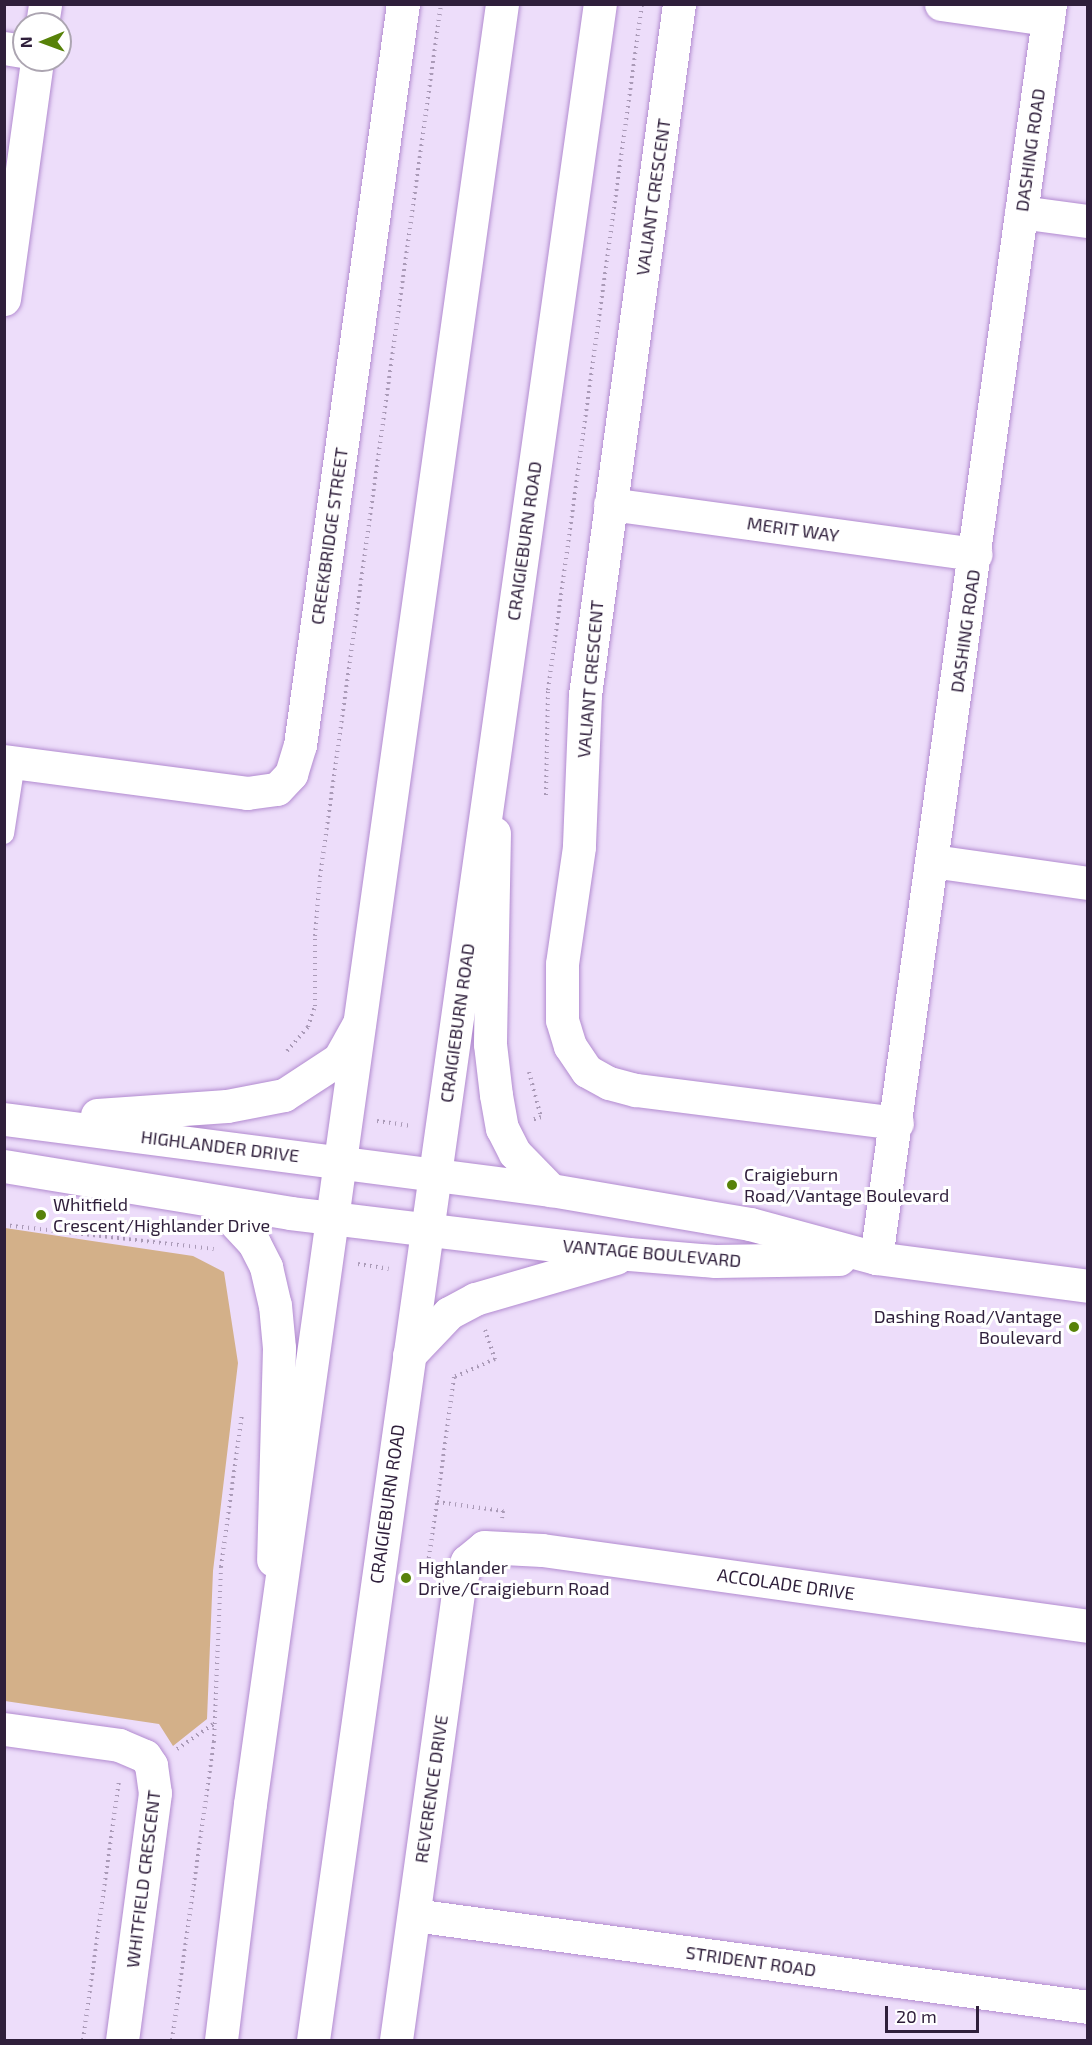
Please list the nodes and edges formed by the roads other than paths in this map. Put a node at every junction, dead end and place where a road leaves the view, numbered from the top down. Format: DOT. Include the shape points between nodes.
graph roads {
  1 [pos="403,4"];
  2 [pos="502,4"];
  3 [pos="600,4"];
  4 [pos="679,4"];
  5 [pos="941,4"];
  6 [pos="1049,12"];
  7 [pos="35,72"];
  8 [pos="1021,212"];
  9 [pos="1088,221"];
  10 [pos="4,299"];
  11 [pos="610,504"];
  12 [pos="976,554"];
  13 [pos="496,744"];
  14 [pos="10,762"];
  15 [pos="4,834"];
  16 [pos="932,861"];
  17 [pos="1088,883"];
  18 [pos="359,1023"];
  19 [pos="15,1120"];
  20 [pos="897,1123"];
  21 [pos="342,1161"];
  22 [pos="4,1166"];
  23 [pos="436,1174"];
  24 [pos="550,1190"];
  25 [pos="216,1202"];
  26 [pos="335,1218"];
  27 [pos="429,1230"];
  28 [pos="629,1254"];
  29 [pos="876,1258"];
  30 [pos="1088,1286"];
  31 [pos="409,1354"];
  32 [pos="492,1546"];
  33 [pos="1088,1626"];
  34 [pos="270,1670"];
  35 [pos="4,1729"];
  36 [pos="414,1915"];
  37 [pos="1088,2007"];
  38 [pos="122,2040"];
  39 [pos="221,2040"];
  40 [pos="313,2040"];
  41 [pos="396,2040"];
  1 -- 14 [label="street, CREEKBRIDGE STREET" via="300,746 291,774 277,789 247,793"];
  2 -- 18 [label="street"];
  3 -- 13 [label="street, CRAIGIEBURN ROAD"];
  4 -- 11 [label="street, VALIANT CRESCENT"];
  5 -- 6 [label="street"];
  6 -- 8 [label="street, DASHING ROAD"];
  7 -- 10 [label="street"];
  8 -- 9 [label="street"];
  8 -- 12 [label="street, DASHING ROAD"];
  11 -- 12 [label="street, MERIT WAY"];
  11 -- 20 [label="street, VALIANT CRESCENT" via="585,695 579,847 562,964 562,1020 570,1046 587,1071 609,1083 636,1090"];
  12 -- 16 [label="street, DASHING ROAD"];
  13 -- 23 [label="street, CRAIGIEBURN ROAD"];
  13 -- 24 [label="street" via="490,1044 496,1095 502,1128 515,1153"];
  14 -- 15 [label="lane"];
  16 -- 17 [label="street"];
  16 -- 20 [label="street, DASHING ROAD"];
  18 -- 19 [label="street" via="339,1059 284,1095 227,1106"];
  18 -- 21 [label="street"];
  19 -- 21 [label="street, HIGHLANDER DRIVE"];
  20 -- 29 [label="street, DASHING ROAD"];
  21 -- 23 [label="street, HIGHLANDER DRIVE"];
  21 -- 26 [label="street"];
  22 -- 25 [label="street"];
  23 -- 24 [label="street, VANTAGE BOULEVARD"];
  23 -- 27 [label="street, CRAIGIEBURN ROAD"];
  24 -- 29 [label="street, VANTAGE BOULEVARD" via="750,1224"];
  25 -- 26 [label="street"];
  25 -- 34 [label="street" via="254,1243 266,1267 275,1305 279,1348"];
  26 -- 27 [label="street"];
  26 -- 34 [label="street"];
  27 -- 28 [label="street, VANTAGE BOULEVARD"];
  27 -- 31 [label="street, CRAIGIEBURN ROAD"];
  28 -- 29 [label="street, VANTAGE BOULEVARD" via="715,1262"];
  28 -- 31 [label="street" via="475,1299 449,1313"];
  29 -- 30 [label="street, VANTAGE BOULEVARD"];
  31 -- 40 [label="street, CRAIGIEBURN ROAD"];
  32 -- 33 [label="street, ACCOLADE DRIVE"];
  32 -- 36 [label="street, REVERENCE DRIVE" via="467,1561 460,1581"];
  34 -- 39 [label="street"];
  35 -- 38 [label="street, WHITFIELD CRESCENT" via="123,1746 145,1756 152,1765 155,1793"];
  36 -- 37 [label="street, STRIDENT ROAD"];
  36 -- 41 [label="street, REVERENCE DRIVE"];
}
